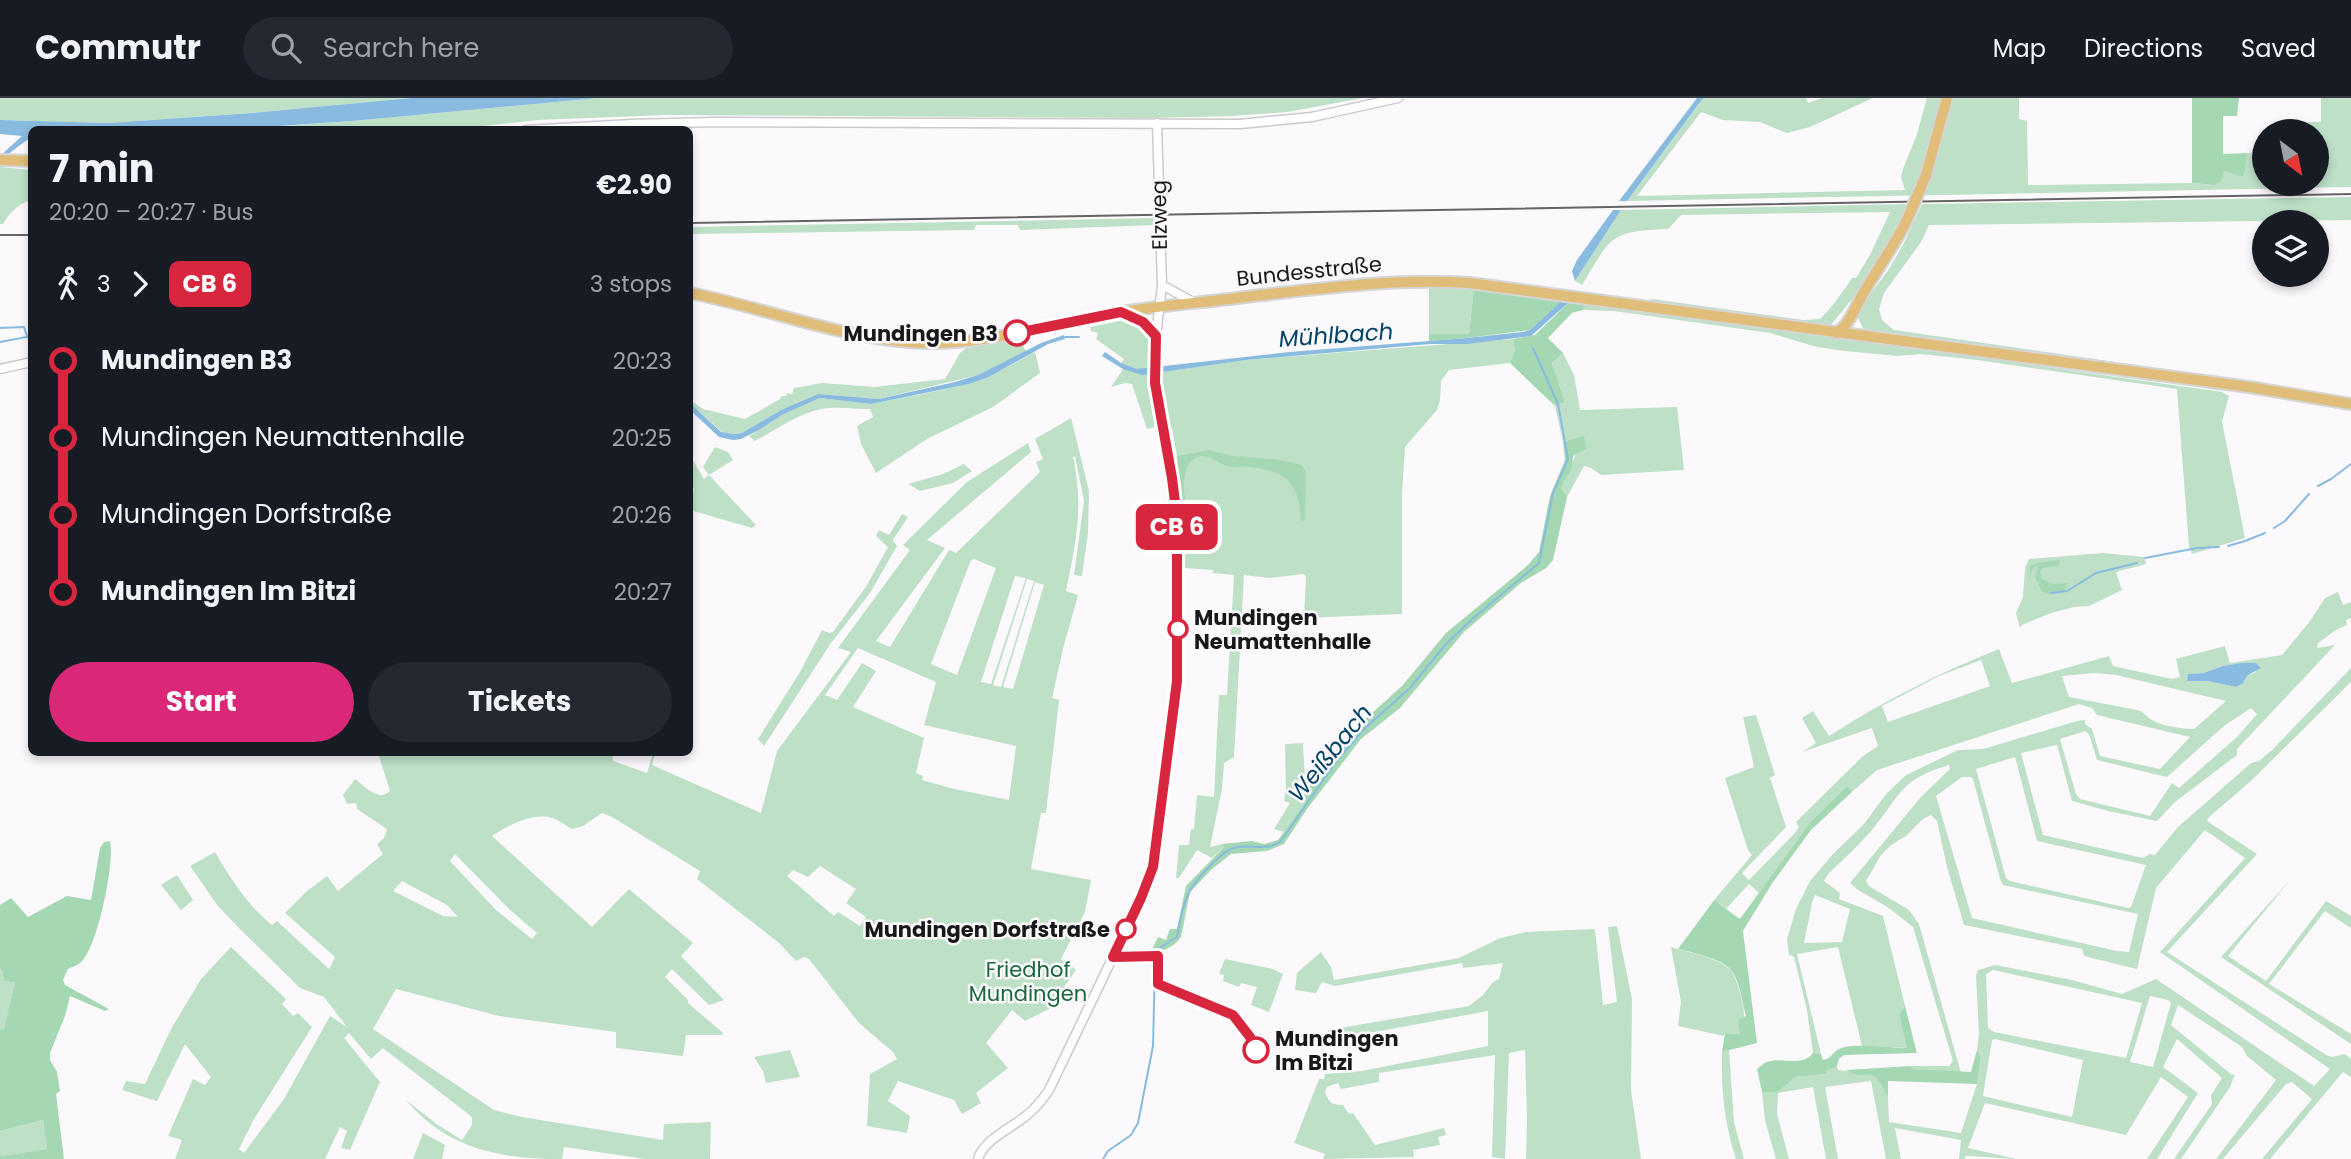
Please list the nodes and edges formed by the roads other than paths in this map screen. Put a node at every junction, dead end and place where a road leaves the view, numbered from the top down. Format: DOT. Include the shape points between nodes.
graph roads {
  1 [pos="1398,98"];
  2 [pos="1947,98"];
  3 [pos="1157,123"];
  4 [pos="597,126"];
  5 [pos="3,161"];
  6 [pos="28,161"];
  7 [pos="1162,285"];
  8 [pos="1864,290"];
  9 [pos="693,294"];
  10 [pos="1194,303"];
  11 [pos="1159,307"];
  12 [pos="1854,311"];
  13 [pos="1121,312"];
  14 [pos="1143,322"];
  15 [pos="1836,333"];
  16 [pos="1156,336"];
  17 [pos="1873,337"];
  18 [pos="28,363"];
  19 [pos="0,369"];
  20 [pos="2351,404"];
  21 [pos="978,1159"];
  1 -- 3 [label="street" via="1282,121"];
  2 -- 8 [label="main road, bridge" via="1926,175 1907,220"];
  3 -- 4 [label="street"];
  3 -- 7 [label="street, Elzweg"];
  5 -- 6 [label="main road"];
  7 -- 10 [label="street"];
  7 -- 11 [label="street, Elzweg"];
  8 -- 12 [label="main road"];
  8 -- 15 [label="main road" via="1846,311"];
  9 -- 13 [label="main road, Bundesstraße" via="848,332 915,342 976,340"];
  10 -- 11 [label="main road, Bundesstraße"];
  10 -- 15 [label="main road, Bundesstraße" via="1360,284 1469,283"];
  11 -- 13 [label="main road, Bundesstraße"];
  11 -- 16 [label="street, Elzweg"];
  12 -- 15 [label="main road"];
  12 -- 17 [label="main road" via="1860,328"];
  13 -- 14 [label="main road"];
  14 -- 16 [label="street"];
  15 -- 17 [label="main road, Bundesstraße"];
  16 -- 21 [label="street, Elzweg" via="1157,401 1176,505 1178,609 1177,681 1153,867 1049,1090"];
  17 -- 20 [label="main road, Bundesstraße"];
  18 -- 19 [label="street"];
}
